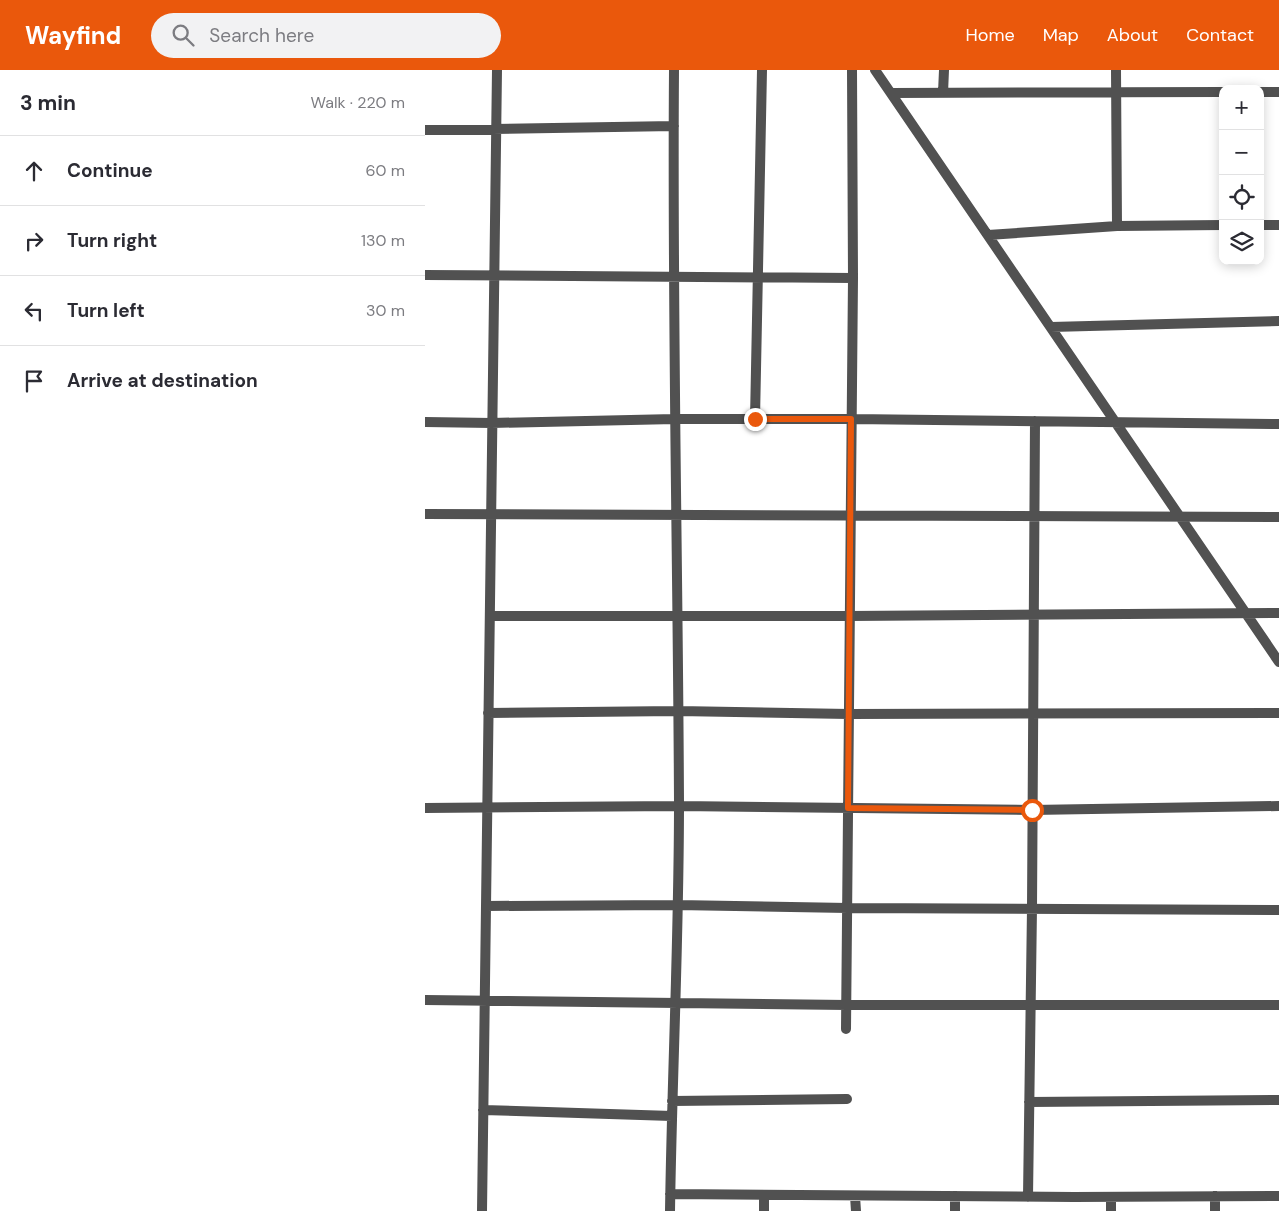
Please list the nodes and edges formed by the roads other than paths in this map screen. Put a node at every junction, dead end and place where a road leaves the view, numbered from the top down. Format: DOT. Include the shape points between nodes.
graph roads {
  1 [pos="497,70"];
  2 [pos="674,70"];
  3 [pos="763,70"];
  4 [pos="852,70"];
  5 [pos="875,70"];
  6 [pos="944,70"];
  7 [pos="1116,70"];
  8 [pos="1116,92"];
  9 [pos="1219,92"];
  10 [pos="1264,92"];
  11 [pos="1279,92"];
  12 [pos="891,93"];
  13 [pos="943,93"];
  14 [pos="674,126"];
  15 [pos="496,129"];
  16 [pos="425,130"];
  17 [pos="1219,225"];
  18 [pos="1264,225"];
  19 [pos="1279,225"];
  20 [pos="1117,226"];
  21 [pos="988,235"];
  22 [pos="425,275"];
  23 [pos="494,275"];
  24 [pos="674,276"];
  25 [pos="758,277"];
  26 [pos="853,278"];
  27 [pos="1279,321"];
  28 [pos="1051,327"];
  29 [pos="675,418"];
  30 [pos="755,419"];
  31 [pos="851,419"];
  32 [pos="1035,421"];
  33 [pos="425,422"];
  34 [pos="1115,422"];
  35 [pos="492,423"];
  36 [pos="1279,424"];
  37 [pos="425,514"];
  38 [pos="491,514"];
  39 [pos="676,515"];
  40 [pos="851,516"];
  41 [pos="1035,516"];
  42 [pos="1180,516"];
  43 [pos="1279,517"];
  44 [pos="1246,613"];
  45 [pos="1279,613"];
  46 [pos="1034,615"];
  47 [pos="490,616"];
  48 [pos="677,616"];
  49 [pos="850,616"];
  50 [pos="1279,662"];
  51 [pos="678,711"];
  52 [pos="489,713"];
  53 [pos="1279,713"];
  54 [pos="849,714"];
  55 [pos="1033,714"];
  56 [pos="679,806"];
  57 [pos="1279,806"];
  58 [pos="425,808"];
  59 [pos="487,808"];
  60 [pos="848,808"];
  61 [pos="1032,810"];
  62 [pos="677,905"];
  63 [pos="486,906"];
  64 [pos="847,908"];
  65 [pos="1031,908"];
  66 [pos="1279,910"];
  67 [pos="425,1000"];
  68 [pos="485,1001"];
  69 [pos="675,1003"];
  70 [pos="847,1005"];
  71 [pos="1030,1005"];
  72 [pos="1279,1005"];
  73 [pos="846,1029"];
  74 [pos="847,1099"];
  75 [pos="1279,1100"];
  76 [pos="673,1101"];
  77 [pos="1029,1102"];
  78 [pos="483,1110"];
  79 [pos="672,1116"];
  80 [pos="670,1194"];
  81 [pos="765,1195"];
  82 [pos="855,1196"];
  83 [pos="955,1196"];
  84 [pos="1215,1196"];
  85 [pos="1279,1196"];
  86 [pos="1028,1197"];
  87 [pos="1111,1197"];
  88 [pos="482,1211"];
  89 [pos="670,1211"];
  90 [pos="764,1211"];
  91 [pos="856,1211"];
  92 [pos="955,1211"];
  93 [pos="1111,1211"];
  94 [pos="1215,1211"];
  1 -- 15 [label="street"];
  2 -- 14 [label="street"];
  3 -- 25 [label="street"];
  4 -- 26 [label="street"];
  5 -- 12 [label="street"];
  6 -- 13 [label="street"];
  7 -- 8 [label="street"];
  8 -- 9 [label="street"];
  8 -- 13 [label="street"];
  8 -- 20 [label="street"];
  10 -- 11 [label="street"];
  12 -- 13 [label="street"];
  12 -- 21 [label="street"];
  14 -- 15 [label="street"];
  14 -- 24 [label="street"];
  15 -- 16 [label="street"];
  15 -- 23 [label="street"];
  17 -- 20 [label="street"];
  18 -- 19 [label="street"];
  20 -- 21 [label="street"];
  21 -- 28 [label="street"];
  22 -- 23 [label="street"];
  23 -- 24 [label="street"];
  23 -- 35 [label="street"];
  24 -- 25 [label="street"];
  24 -- 29 [label="street"];
  25 -- 26 [label="street"];
  25 -- 30 [label="street"];
  26 -- 31 [label="street"];
  27 -- 28 [label="street"];
  28 -- 34 [label="street"];
  29 -- 30 [label="street"];
  29 -- 35 [label="street"];
  29 -- 39 [label="street"];
  30 -- 31 [label="street"];
  31 -- 32 [label="street"];
  31 -- 40 [label="street"];
  32 -- 34 [label="street"];
  32 -- 41 [label="street"];
  33 -- 35 [label="street"];
  34 -- 36 [label="street"];
  34 -- 42 [label="street"];
  35 -- 38 [label="street"];
  37 -- 38 [label="street"];
  38 -- 39 [label="street"];
  38 -- 47 [label="street"];
  39 -- 40 [label="street"];
  39 -- 48 [label="street"];
  40 -- 41 [label="street"];
  40 -- 49 [label="street"];
  41 -- 42 [label="street"];
  41 -- 46 [label="street"];
  42 -- 43 [label="street"];
  42 -- 44 [label="street"];
  44 -- 45 [label="street"];
  44 -- 46 [label="street"];
  44 -- 50 [label="street"];
  46 -- 49 [label="street"];
  46 -- 55 [label="street"];
  47 -- 48 [label="street"];
  47 -- 52 [label="street"];
  48 -- 49 [label="street"];
  48 -- 51 [label="street"];
  49 -- 54 [label="street"];
  51 -- 52 [label="street"];
  51 -- 54 [label="street"];
  51 -- 56 [label="street"];
  52 -- 59 [label="street"];
  53 -- 55 [label="street"];
  54 -- 55 [label="street"];
  54 -- 60 [label="street"];
  55 -- 61 [label="street"];
  56 -- 59 [label="street"];
  56 -- 60 [label="street"];
  56 -- 62 [label="street"];
  57 -- 61 [label="street"];
  58 -- 59 [label="street"];
  59 -- 63 [label="street"];
  60 -- 61 [label="street"];
  60 -- 64 [label="street"];
  61 -- 65 [label="street"];
  62 -- 63 [label="street"];
  62 -- 64 [label="street"];
  62 -- 69 [label="street"];
  63 -- 68 [label="street"];
  64 -- 65 [label="street"];
  64 -- 70 [label="street"];
  65 -- 66 [label="street"];
  65 -- 71 [label="street"];
  67 -- 68 [label="street"];
  68 -- 69 [label="street"];
  68 -- 78 [label="street"];
  69 -- 70 [label="street"];
  69 -- 76 [label="street"];
  70 -- 71 [label="street"];
  70 -- 73 [label="street"];
  71 -- 72 [label="street"];
  71 -- 77 [label="street"];
  74 -- 76 [label="street"];
  75 -- 77 [label="street"];
  76 -- 79 [label="street"];
  77 -- 86 [label="street"];
  78 -- 79 [label="street"];
  78 -- 88 [label="street"];
  79 -- 80 [label="street"];
  80 -- 81 [label="street"];
  80 -- 89 [label="street"];
  81 -- 82 [label="street"];
  81 -- 90 [label="street"];
  82 -- 83 [label="street"];
  82 -- 91 [label="street"];
  83 -- 86 [label="street"];
  83 -- 92 [label="street"];
  84 -- 85 [label="street"];
  84 -- 87 [label="street"];
  84 -- 94 [label="street"];
  86 -- 87 [label="street"];
  87 -- 93 [label="street"];
}
